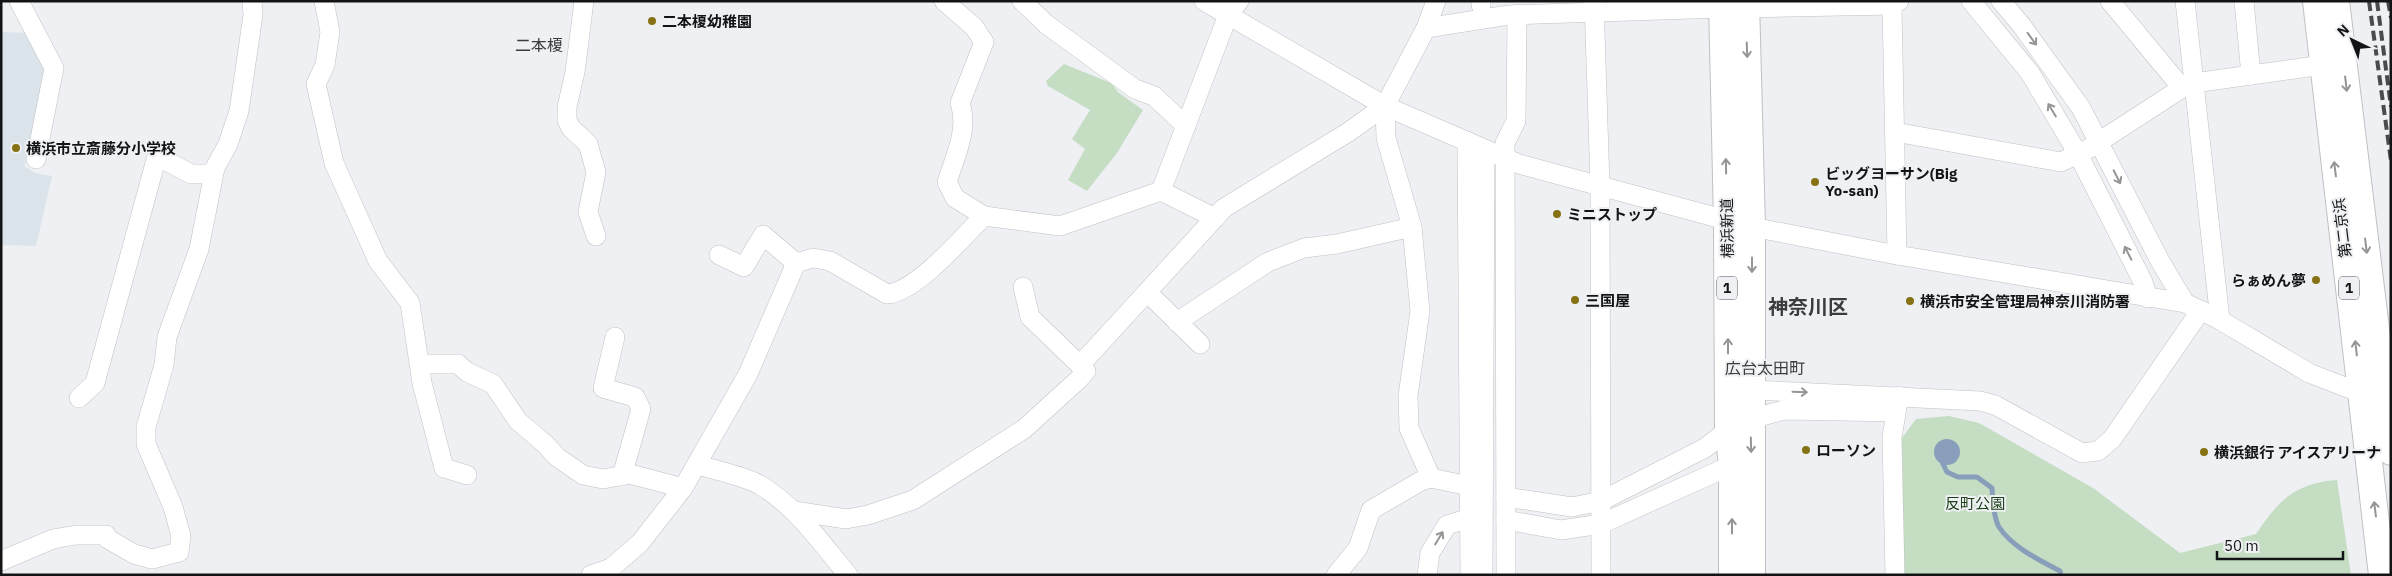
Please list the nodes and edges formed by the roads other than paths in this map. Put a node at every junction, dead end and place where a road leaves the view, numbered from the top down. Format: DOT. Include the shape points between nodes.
graph roads {
  1 [pos="19,1"];
  2 [pos="252,1"];
  3 [pos="324,1"];
  4 [pos="584,1"];
  5 [pos="944,1"];
  6 [pos="1022,1"];
  7 [pos="1204,1"];
  8 [pos="1436,1"];
  9 [pos="1971,1"];
  10 [pos="2001,1"];
  11 [pos="2110,1"];
  12 [pos="2185,1"];
  13 [pos="2244,1"];
  14 [pos="2316,1"];
  15 [pos="2336,1"];
  16 [pos="1895,3"];
  17 [pos="1734,5"];
  18 [pos="1594,6"];
  19 [pos="1233,8"];
  20 [pos="1511,10"];
  21 [pos="1426,28"];
  22 [pos="2323,65"];
  23 [pos="2251,75"];
  24 [pos="2188,85"];
  25 [pos="1385,106"];
  26 [pos="1186,126"];
  27 [pos="1896,132"];
  28 [pos="1467,141"];
  29 [pos="2099,141"];
  30 [pos="1485,149"];
  31 [pos="2078,154"];
  32 [pos="1505,158"];
  33 [pos="36,159"];
  34 [pos="213,174"];
  35 [pos="1600,185"];
  36 [pos="1161,190"];
  37 [pos="984,216"];
  38 [pos="1215,218"];
  39 [pos="1727,222"];
  40 [pos="1412,227"];
  41 [pos="1752,227"];
  42 [pos="596,236"];
  43 [pos="719,254"];
  44 [pos="1897,255"];
  45 [pos="796,263"];
  46 [pos="1023,287"];
  47 [pos="1148,293"];
  48 [pos="2148,298"];
  49 [pos="2193,307"];
  50 [pos="2220,320"];
  51 [pos="1178,322"];
  52 [pos="615,337"];
  53 [pos="1200,344"];
  54 [pos="420,364"];
  55 [pos="1081,364"];
  56 [pos="1752,390"];
  57 [pos="2361,393"];
  58 [pos="79,398"];
  59 [pos="2388,403"];
  60 [pos="1897,404"];
  61 [pos="1740,424"];
  62 [pos="2391,452"];
  63 [pos="1477,456"];
  64 [pos="1506,457"];
  65 [pos="698,465"];
  66 [pos="1732,465"];
  67 [pos="467,475"];
  68 [pos="622,476"];
  69 [pos="1431,478"];
  70 [pos="1468,486"];
  71 [pos="683,488"];
  72 [pos="1506,497"];
  73 [pos="1601,501"];
  74 [pos="794,511"];
  75 [pos="1470,518"];
  76 [pos="1506,520"];
  77 [pos="1601,524"];
  78 [pos="1,561"];
  79 [pos="1337,574"];
  80 [pos="591,575"];
  81 [pos="848,575"];
  82 [pos="1427,575"];
  83 [pos="1470,575"];
  84 [pos="1484,575"];
  85 [pos="1506,575"];
  86 [pos="1601,575"];
  87 [pos="1732,575"];
  88 [pos="1752,575"];
  89 [pos="1895,575"];
  90 [pos="2382,575"];
  1 -- 33 [label="street" via="54,68"];
  2 -- 34 [label="street" via="253,15 239,111"];
  3 -- 54 [label="street" via="330,32 325,65 316,84 334,163 378,261 410,303"];
  4 -- 42 [label="street" via="567,120 570,128 588,144 596,172 588,212"];
  5 -- 37 [label="street" via="974,27 984,42 960,103 962,134 947,182 955,198"];
  6 -- 26 [label="street" via="1046,24 1135,88 1154,96"];
  7 -- 19 [label="street"];
  8 -- 21 [label="street"];
  31 -- 9 [label="street, one-way" via="2030,73"];
  10 -- 29 [label="street, one-way" via="2081,108"];
  11 -- 24 [label="street"];
  12 -- 24 [label="street"];
  13 -- 23 [label="street"];
  14 -- 22 [label="highway, 第二京浜 / 1"];
  15 -- 59 [label="highway, 第二京浜 / 1, one-way"];
  16 -- 17 [label="street"];
  16 -- 27 [label="street"];
  17 -- 18 [label="street"];
  39 -- 17 [label="highway, 横浜新道 / 1, one-way"];
  17 -- 41 [label="highway, 横浜新道 / 1, one-way"];
  18 -- 20 [label="street"];
  18 -- 35 [label="street"];
  19 -- 25 [label="street"];
  19 -- 26 [label="street"];
  20 -- 21 [label="street"];
  20 -- 32 [label="street" via="1516,121 1505,143"];
  21 -- 25 [label="street"];
  22 -- 23 [label="street"];
  57 -- 22 [label="highway, 第二京浜 / 1, one-way"];
  23 -- 24 [label="street"];
  24 -- 29 [label="street"];
  24 -- 50 [label="street"];
  25 -- 28 [label="street"];
  25 -- 38 [label="street" via="1347,134 1224,208"];
  25 -- 40 [label="street" via="1386,138"];
  26 -- 36 [label="street"];
  27 -- 31 [label="street" via="2061,162"];
  27 -- 44 [label="street"];
  28 -- 30 [label="street"];
  28 -- 63 [label="street"];
  29 -- 31 [label="street"];
  29 -- 49 [label="street, one-way" via="2160,261"];
  30 -- 32 [label="street"];
  30 -- 63 [label="street"];
  48 -- 31 [label="street, one-way"];
  32 -- 35 [label="street"];
  32 -- 64 [label="street"];
  34 -- 58 [label="street" via="191,174 157,156 95,383"];
  34 -- 78 [label="street" via="199,249 167,337 164,365 146,427 146,444 173,507 181,536 179,552 152,559 134,554 106,535 76,535 53,539"];
  35 -- 39 [label="street"];
  35 -- 73 [label="street"];
  36 -- 37 [label="street" via="1060,226"];
  36 -- 38 [label="street"];
  37 -- 45 [label="street" via="914,283 897,294 887,294 830,260 813,258"];
  38 -- 47 [label="street"];
  39 -- 41 [label="street"];
  61 -- 39 [label="highway, 横浜新道 / 1, one-way"];
  40 -- 51 [label="street" via="1304,248 1268,262"];
  40 -- 69 [label="street" via="1420,311 1408,396 1409,428"];
  41 -- 44 [label="street"];
  41 -- 56 [label="highway, 横浜新道 / 1, one-way"];
  43 -- 45 [label="street" via="744,267 763,235"];
  44 -- 48 [label="street"];
  45 -- 65 [label="street" via="748,374"];
  46 -- 55 [label="street" via="1030,317"];
  47 -- 51 [label="street"];
  47 -- 55 [label="street"];
  48 -- 49 [label="street"];
  49 -- 50 [label="street"];
  49 -- 60 [label="street" via="2112,439 2098,451 2082,452 1995,405 1980,401"];
  50 -- 57 [label="street" via="2309,373"];
  51 -- 53 [label="street"];
  52 -- 68 [label="street" via="603,388 635,397 641,409"];
  54 -- 67 [label="street" via="444,468"];
  54 -- 68 [label="street" via="458,364 493,384 518,421 571,467 583,475 603,480"];
  55 -- 74 [label="street" via="1086,371 1080,380 1036,419 913,500 868,515 846,518"];
  56 -- 60 [label="street, one-way"];
  56 -- 61 [label="highway, 横浜新道 / 1"];
  57 -- 59 [label="street"];
  90 -- 57 [label="highway, 第二京浜 / 1, one-way"];
  59 -- 62 [label="highway, 第二京浜 / 1"];
  60 -- 61 [label="street" via="1784,410"];
  60 -- 89 [label="street" via="1892,437"];
  61 -- 66 [label="highway, 横浜新道 / 1"];
  61 -- 73 [label="street" via="1706,448"];
  61 -- 88 [label="highway, 横浜新道 / 1, one-way"];
  63 -- 64 [label="street"];
  63 -- 70 [label="street"];
  63 -- 84 [label="street"];
  64 -- 72 [label="street"];
  65 -- 71 [label="street"];
  65 -- 74 [label="street" via="758,484"];
  66 -- 77 [label="street"];
  87 -- 66 [label="highway, 横浜新道 / 1, one-way"];
  68 -- 71 [label="street" via="630,474"];
  69 -- 70 [label="street"];
  69 -- 79 [label="street" via="1371,510 1358,548"];
  70 -- 75 [label="street"];
  71 -- 80 [label="street" via="640,543 611,568"];
  72 -- 73 [label="street" via="1572,507"];
  72 -- 76 [label="street"];
  73 -- 77 [label="street"];
  74 -- 81 [label="street"];
  82 -- 75 [label="street, one-way" via="1430,553 1447,525"];
  75 -- 83 [label="street"];
  76 -- 77 [label="street" via="1561,530"];
  76 -- 85 [label="street"];
  77 -- 86 [label="street"];
}
